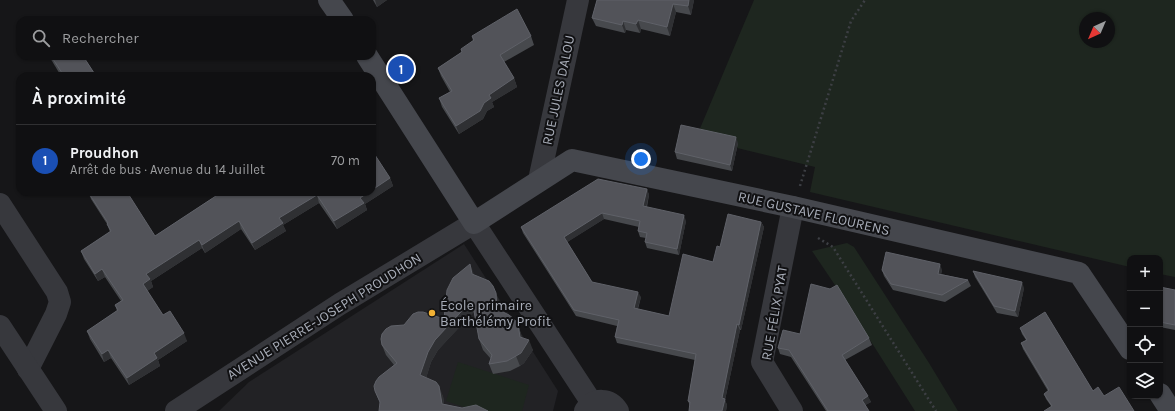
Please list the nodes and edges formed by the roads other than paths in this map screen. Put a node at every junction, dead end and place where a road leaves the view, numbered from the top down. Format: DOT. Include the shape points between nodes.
graph roads {
  1 [pos="329,0"];
  2 [pos="578,0"];
  3 [pos="341,16"];
  4 [pos="370,60"];
  5 [pos="539,180"];
  6 [pos="0,204"];
  7 [pos="792,214"];
  8 [pos="474,223"];
  9 [pos="0,326"];
  10 [pos="1127,345"];
  11 [pos="28,369"];
  12 [pos="1163,399"];
  13 [pos="589,407"];
  14 [pos="56,411"];
  15 [pos="176,411"];
  16 [pos="618,411"];
  17 [pos="792,411"];
  18 [pos="1171,411"];
  1 -- 3 [label="street"];
  2 -- 5 [label="street, RUE JULES DALOU"];
  4 -- 8 [label="street"];
  5 -- 7 [label="street, RUE GUSTAVE FLOURENS" via="572,160"];
  5 -- 8 [label="street, RUE GUSTAVE FLOURENS"];
  6 -- 11 [label="street" via="57,292 60,302"];
  7 -- 10 [label="street, RUE GUSTAVE FLOURENS" via="1079,273"];
  7 -- 17 [label="street, RUE FÉLIX PYAT" via="762,362"];
  8 -- 13 [label="street"];
  8 -- 15 [label="street, AVENUE PIERRE-JOSEPH PROUDHON" via="340,304"];
  9 -- 11 [label="street"];
  11 -- 14 [label="street"];
  12 -- 18 [label="street"];
  13 -- 16 [label="street" via="597,401 608,402"];
}
